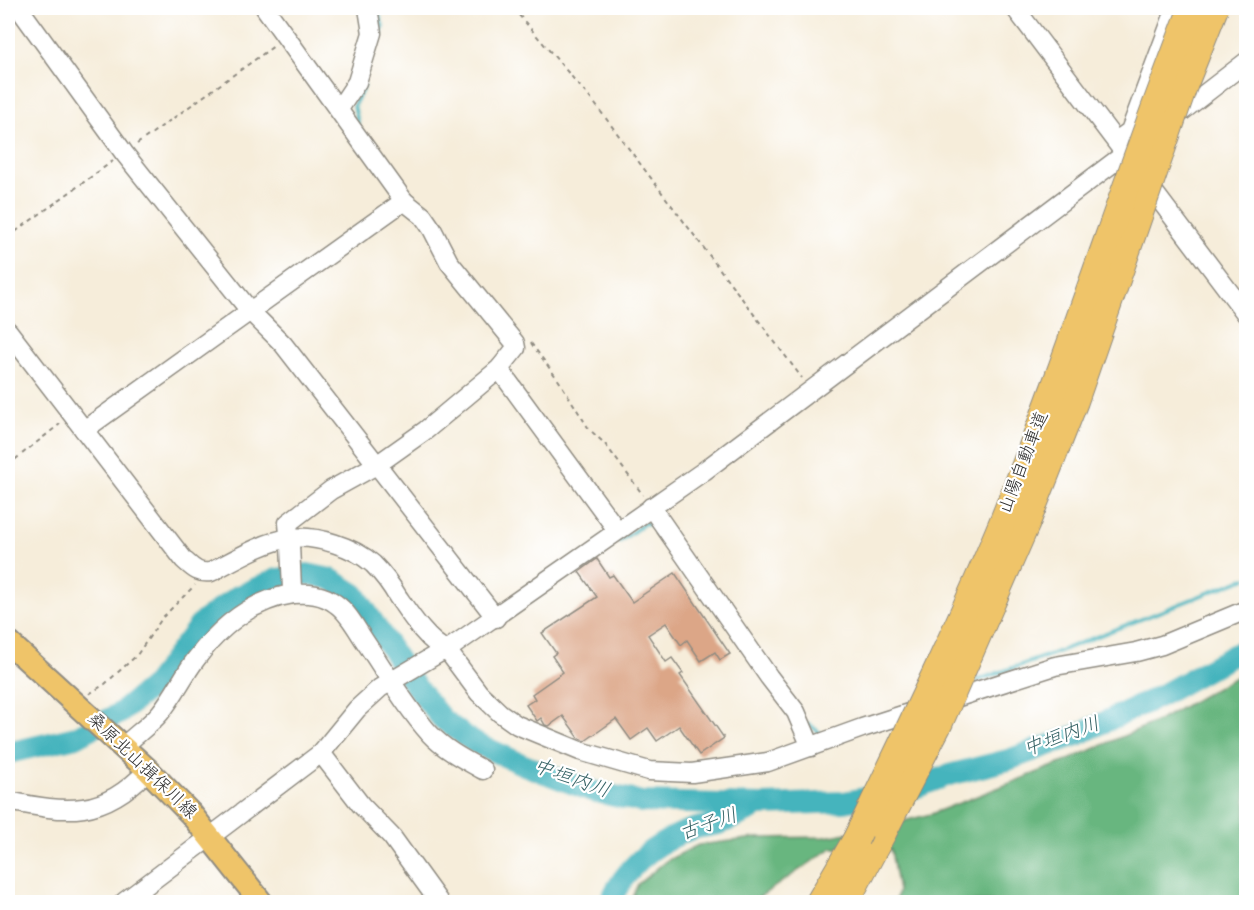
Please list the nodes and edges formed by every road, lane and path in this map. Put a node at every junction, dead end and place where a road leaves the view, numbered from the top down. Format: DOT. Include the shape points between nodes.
graph roads {
  1 [pos="19,8"];
  2 [pos="265,8"];
  3 [pos="368,8"];
  4 [pos="513,8"];
  5 [pos="1015,8"];
  6 [pos="1176,8"];
  7 [pos="1191,8"];
  8 [pos="1215,8"];
  9 [pos="286,38"];
  10 [pos="1246,62"];
  11 [pos="339,109"];
  12 [pos="1136,117"];
  13 [pos="1159,129"];
  14 [pos="1121,147"];
  15 [pos="124,153"];
  16 [pos="404,201"];
  17 [pos="8,237"];
  18 [pos="250,311"];
  19 [pos="1246,314"];
  20 [pos="8,331"];
  21 [pos="516,348"];
  22 [pos="499,369"];
  23 [pos="811,390"];
  24 [pos="72,415"];
  25 [pos="84,430"];
  26 [pos="378,464"];
  27 [pos="8,465"];
  28 [pos="651,507"];
  29 [pos="617,530"];
  30 [pos="290,541"];
  31 [pos="204,573"];
  32 [pos="292,591"];
  33 [pos="1246,610"];
  34 [pos="496,618"];
  35 [pos="8,642"];
  36 [pos="443,652"];
  37 [pos="393,680"];
  38 [pos="77,705"];
  39 [pos="120,745"];
  40 [pos="811,747"];
  41 [pos="321,753"];
  42 [pos="148,770"];
  43 [pos="483,770"];
  44 [pos="8,801"];
  45 [pos="210,837"];
  46 [pos="124,903"];
  47 [pos="261,903"];
  48 [pos="439,903"];
  49 [pos="819,903"];
  50 [pos="846,903"];
  1 -- 15 [label="street"];
  2 -- 9 [label="street"];
  3 -- 11 [label="street" via="372,33 357,82"];
  4 -- 23 [label="path" via="595,104"];
  5 -- 14 [label="street"];
  6 -- 12 [label="street"];
  7 -- 49 [label="highway, 山陽自動車道, bridge" via="1004,518 856,839"];
  8 -- 50 [label="highway, 山陽自動車道, bridge" via="1184,86 1075,401 1026,525 940,722"];
  9 -- 11 [label="street"];
  9 -- 15 [label="path"];
  10 -- 13 [label="street"];
  11 -- 16 [label="street"];
  12 -- 13 [label="street"];
  12 -- 14 [label="street"];
  13 -- 14 [label="street"];
  14 -- 19 [label="street"];
  14 -- 23 [label="street"];
  15 -- 17 [label="path"];
  15 -- 18 [label="street"];
  16 -- 18 [label="street"];
  16 -- 21 [label="street" via="423,216 449,262"];
  18 -- 25 [label="street"];
  18 -- 26 [label="street" via="283,344"];
  20 -- 24 [label="street"];
  21 -- 22 [label="street"];
  21 -- 28 [label="path" via="530,341 589,429 605,444"];
  22 -- 26 [label="street"];
  22 -- 29 [label="street"];
  23 -- 28 [label="street"];
  24 -- 25 [label="street"];
  24 -- 27 [label="path"];
  25 -- 31 [label="street" via="184,560"];
  26 -- 30 [label="street" via="331,490 288,523"];
  26 -- 34 [label="street"];
  28 -- 29 [label="street"];
  28 -- 40 [label="street" via="796,712"];
  29 -- 34 [label="street"];
  30 -- 31 [label="street" via="252,551"];
  30 -- 32 [label="street"];
  30 -- 36 [label="street" via="318,540 359,554 373,564 418,626"];
  31 -- 38 [label="path" via="163,617 137,655"];
  32 -- 37 [label="street" via="318,595 338,605"];
  32 -- 39 [label="street" via="258,603 227,625 195,660 160,712"];
  33 -- 40 [label="street" via="1162,645 1055,666"];
  34 -- 36 [label="street"];
  35 -- 38 [label="main road, 桑原北山揖保川線"];
  36 -- 37 [label="street"];
  36 -- 40 [label="street" via="479,693 517,725 649,771 692,773 741,767"];
  37 -- 41 [label="street" via="357,709"];
  37 -- 43 [label="street" via="417,718 441,745"];
  38 -- 39 [label="main road, 桑原北山揖保川線"];
  39 -- 42 [label="main road, 桑原北山揖保川線"];
  41 -- 45 [label="street"];
  41 -- 48 [label="street" via="361,805 392,837"];
  42 -- 44 [label="street" via="112,800 92,807 75,810"];
  42 -- 45 [label="main road, 桑原北山揖保川線"];
  45 -- 46 [label="street"];
  45 -- 47 [label="main road, 桑原北山揖保川線"];
}
